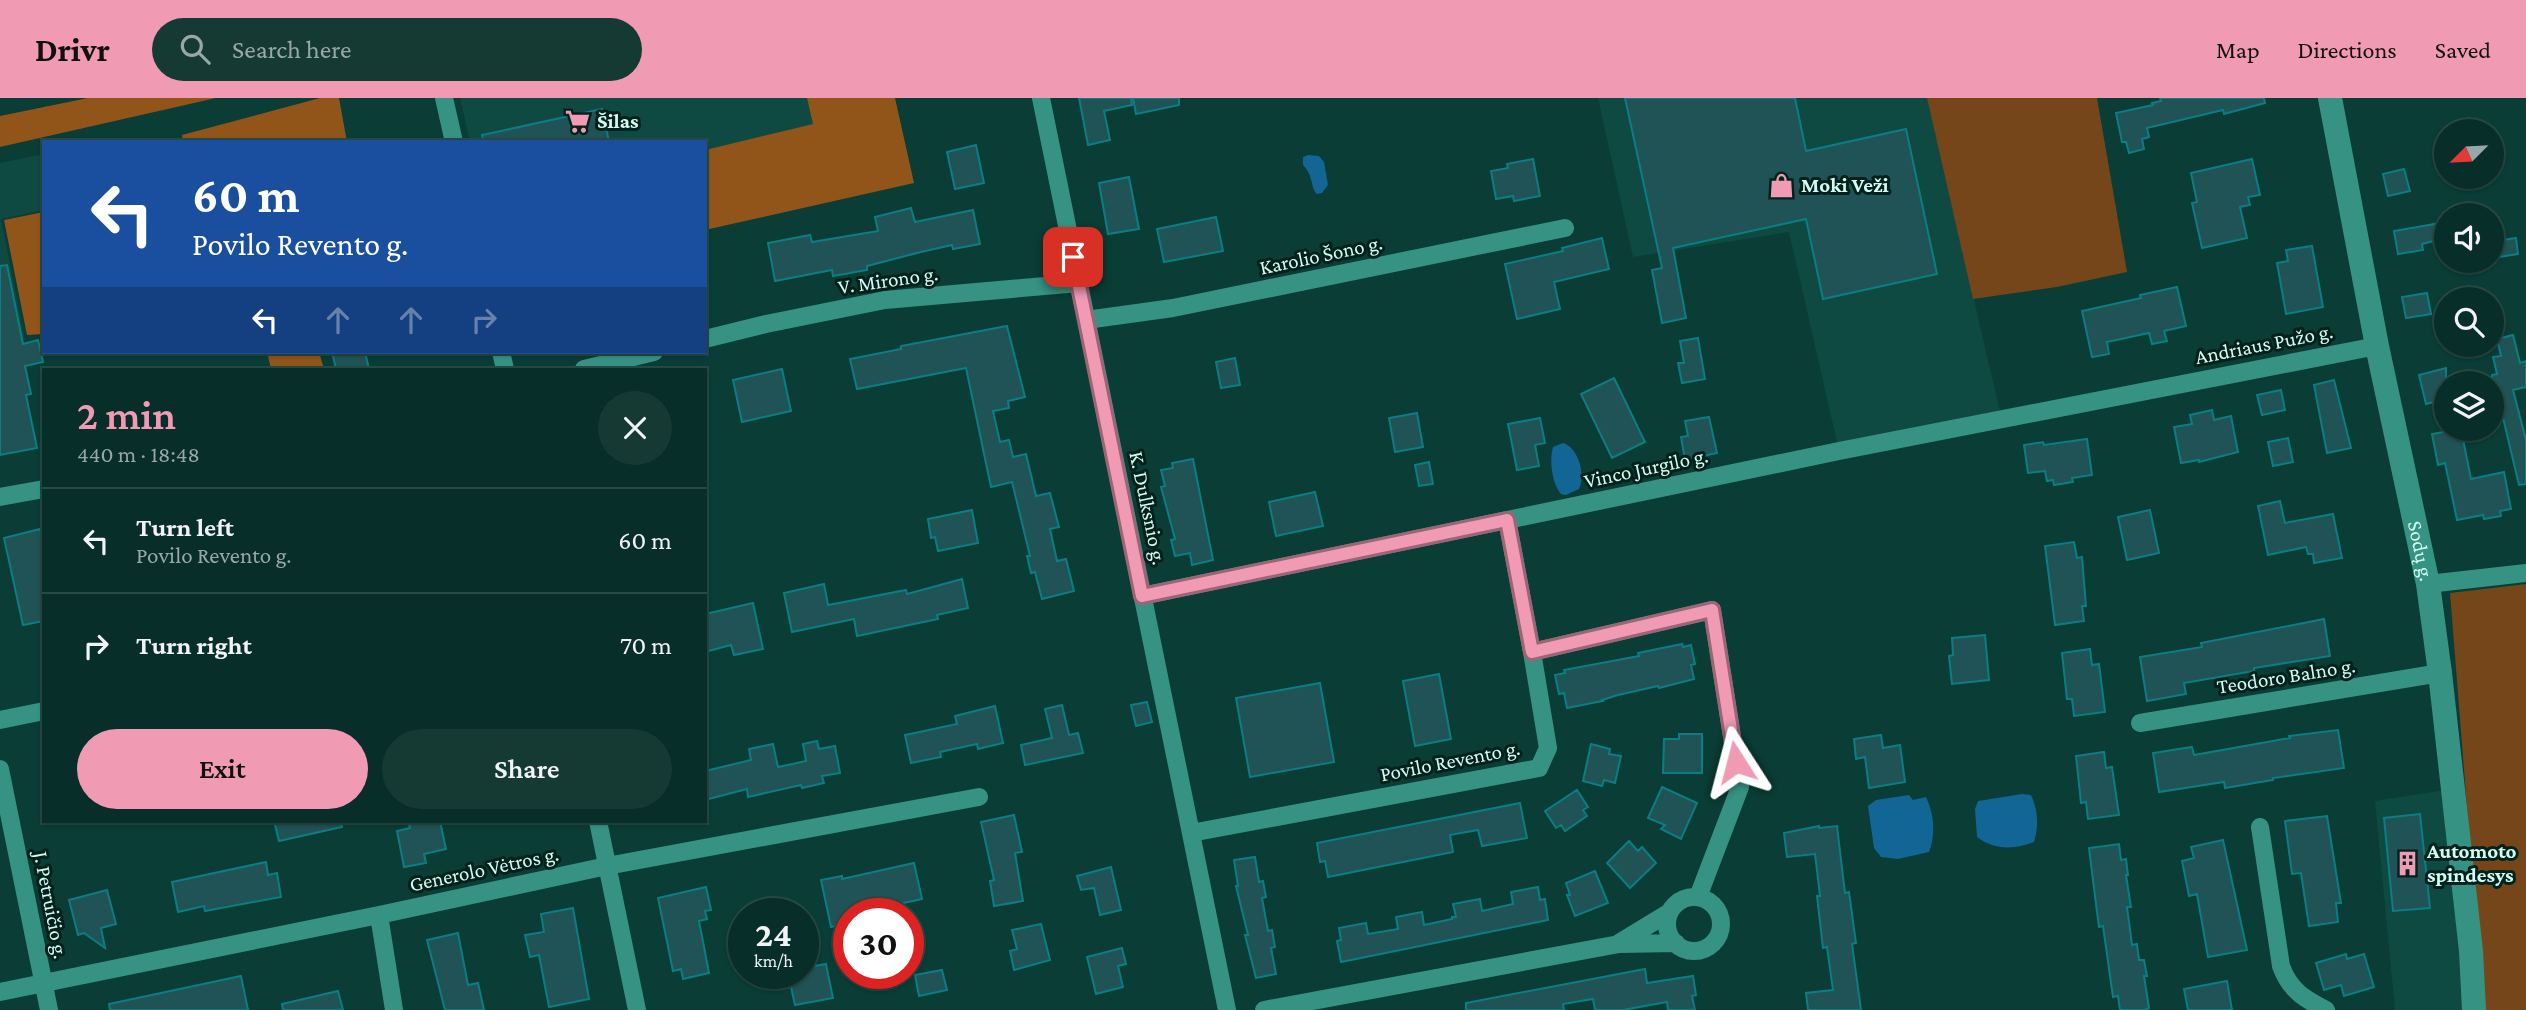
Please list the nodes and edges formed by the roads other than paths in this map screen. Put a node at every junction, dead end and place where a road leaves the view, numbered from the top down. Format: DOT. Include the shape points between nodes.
graph roads {
  1 [pos="444,98"];
  2 [pos="1041,98"];
  3 [pos="2330,98"];
  4 [pos="454,140"];
  5 [pos="1565,228"];
  6 [pos="1079,283"];
  7 [pos="1086,320"];
  8 [pos="707,339"];
  9 [pos="2377,346"];
  10 [pos="646,354"];
  11 [pos="588,368"];
  12 [pos="2159,387"];
  13 [pos="42,489"];
  14 [pos="0,498"];
  15 [pos="1507,520"];
  16 [pos="2526,573"];
  17 [pos="2428,584"];
  18 [pos="1142,596"];
  19 [pos="1532,652"];
  20 [pos="2440,673"];
  21 [pos="42,711"];
  22 [pos="0,720"];
  23 [pos="2140,723"];
  24 [pos="0,769"];
  25 [pos="979,797"];
  26 [pos="598,823"];
  27 [pos="2260,827"];
  28 [pos="1191,833"];
  29 [pos="607,866"];
  30 [pos="1698,897"];
  31 [pos="1670,912"];
  32 [pos="379,915"];
  33 [pos="1676,943"];
  34 [pos="1619,944"];
  35 [pos="43,982"];
  36 [pos="0,992"];
  37 [pos="49,1010"];
  38 [pos="394,1010"];
  39 [pos="637,1010"];
  40 [pos="1227,1010"];
  41 [pos="1264,1010"];
  42 [pos="2326,1010"];
  43 [pos="2474,1010"];
  1 -- 4 [label="street"];
  2 -- 6 [label="street, K. Dulksnio g."];
  3 -- 9 [label="main road, Sodų g."];
  5 -- 7 [label="street, Karolio Šono g." via="1173,308"];
  6 -- 7 [label="street, K. Dulksnio g."];
  6 -- 8 [label="street, V. Mirono g." via="885,300"];
  7 -- 18 [label="street, K. Dulksnio g."];
  9 -- 12 [label="street, Andriaus Pužo g."];
  9 -- 17 [label="main road, Sodų g."];
  10 -- 11 [label="street"];
  12 -- 15 [label="street, Vinco Jurgilo g."];
  13 -- 14 [label="street"];
  15 -- 18 [label="street, Vinco Jurgilo g."];
  15 -- 19 [label="street"];
  16 -- 17 [label="street"];
  17 -- 20 [label="main road, Sodų g."];
  18 -- 28 [label="street, K. Dulksnio g."];
  19 -- 28 [label="street, Povilo Revento g." via="1548,748 1539,768"];
  19 -- 30 [label="street" via="1712,610 1740,787"];
  20 -- 23 [label="street, Teodoro Balno g."];
  20 -- 43 [label="main road, Sodų g."];
  21 -- 22 [label="street"];
  24 -- 35 [label="street, J. Petruičio g."];
  25 -- 29 [label="street, Generolo Vėtros g."];
  26 -- 29 [label="street"];
  27 -- 42 [label="street" via="2286,981 2299,995"];
  28 -- 40 [label="street, K. Dulksnio g."];
  29 -- 32 [label="street, Generolo Vėtros g."];
  29 -- 39 [label="street"];
  30 -- 31 [label="street" via="1682,900"];
  30 -- 33 [label="street" via="1718,911 1719,935 1699,950"];
  31 -- 33 [label="street" via="1668,929"];
  31 -- 34 [label="street"];
  32 -- 35 [label="street, Generolo Vėtros g."];
  32 -- 38 [label="street"];
  33 -- 34 [label="street"];
  34 -- 41 [label="street"];
  35 -- 36 [label="street, Generolo Vėtros g."];
  35 -- 37 [label="street, J. Petruičio g."];
}
